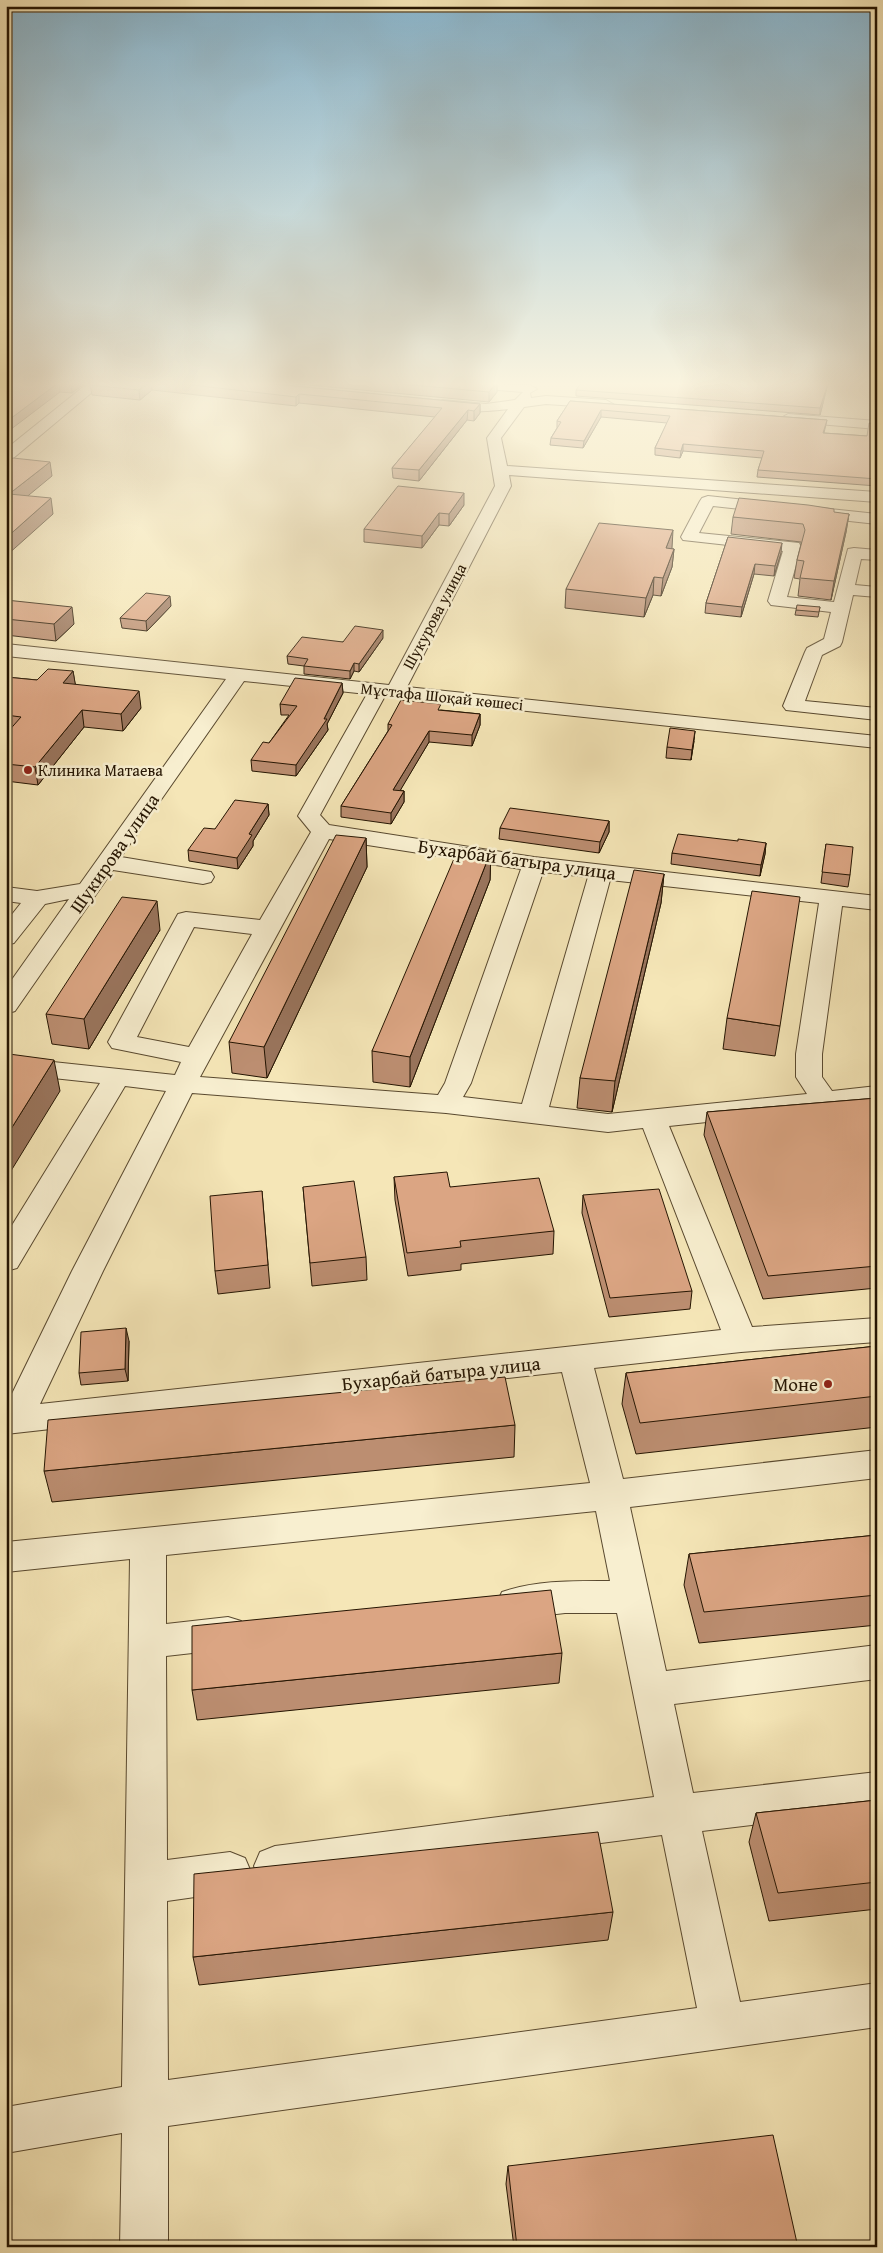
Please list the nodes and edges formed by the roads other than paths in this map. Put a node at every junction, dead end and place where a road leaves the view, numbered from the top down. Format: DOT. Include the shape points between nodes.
graph roads {
  1 [pos="502,488"];
  2 [pos="753,488"];
  3 [pos="877,497"];
  4 [pos="877,518"];
  5 [pos="877,555"];
  6 [pos="846,589"];
  7 [pos="877,592"];
  8 [pos="841,608"];
  9 [pos="8,652"];
  10 [pos="238,674"];
  11 [pos="387,690"];
  12 [pos="877,714"];
  13 [pos="877,742"];
  14 [pos="322,831"];
  15 [pos="107,862"];
  16 [pos="534,864"];
  17 [pos="601,872"];
  18 [pos="203,877"];
  19 [pos="89,889"];
  20 [pos="6,894"];
  21 [pos="37,898"];
  22 [pos="832,898"];
  23 [pos="877,903"];
  24 [pos="266,928"];
  25 [pos="6,938"];
  26 [pos="6,1006"];
  27 [pos="198,1056"];
  28 [pos="6,1065"];
  29 [pos="117,1077"];
  30 [pos="183,1084"];
  31 [pos="877,1095"];
  32 [pos="825,1100"];
  33 [pos="446,1104"];
  34 [pos="533,1114"];
  35 [pos="653,1119"];
  36 [pos="6,1260"];
  37 [pos="877,1330"];
  38 [pos="741,1340"];
  39 [pos="575,1358"];
  40 [pos="11,1421"];
  41 [pos="877,1464"];
  42 [pos="610,1494"];
  43 [pos="148,1542"];
  44 [pos="6,1557"];
  45 [pos="631,1597"];
  46 [pos="485,1606"];
  47 [pos="257,1630"];
  48 [pos="148,1642"];
  49 [pos="877,1662"];
  50 [pos="650,1690"];
  51 [pos="877,1791"];
  52 [pos="677,1814"];
  53 [pos="145,1883"];
  54 [pos="877,2005"];
  55 [pos="723,2027"];
  56 [pos="145,2106"];
  57 [pos="6,2130"];
  58 [pos="144,2247"];
  1 -- 11 [label="street, Шукурова улица"];
  2 -- 3 [label="street"];
  4 -- 8 [label="street" via="708,501 689,537 793,547 777,601"];
  5 -- 6 [label="street" via="854,553"];
  6 -- 7 [label="street"];
  6 -- 8 [label="street"];
  8 -- 12 [label="street" via="833,642 814,652 793,706"];
  9 -- 10 [label="street, Мұстафа Шоқай көшесі"];
  10 -- 11 [label="street, Мұстафа Шоқай көшесі"];
  10 -- 15 [label="street, Шукирова улица"];
  11 -- 13 [label="street, Мұстафа Шоқай көшесі"];
  11 -- 14 [label="street" via="309,816"];
  14 -- 16 [label="street, Бухарбай батыра улица"];
  14 -- 24 [label="street"];
  15 -- 18 [label="street"];
  15 -- 19 [label="street, Шукирова улица"];
  16 -- 17 [label="street, Бухарбай батыра улица"];
  16 -- 33 [label="street" via="458,1082"];
  17 -- 22 [label="street, Бухарбай батыра улица"];
  17 -- 34 [label="street"];
  19 -- 21 [label="street"];
  19 -- 26 [label="street, Шукирова улица"];
  20 -- 21 [label="street"];
  21 -- 25 [label="street"];
  22 -- 23 [label="street, Бухарбай батыра улица"];
  22 -- 32 [label="street" via="809,1054 809,1077"];
  24 -- 27 [label="street"];
  24 -- 27 [label="street" via="186,919 121,1042"];
  27 -- 30 [label="street"];
  28 -- 29 [label="street"];
  29 -- 30 [label="street"];
  29 -- 36 [label="street"];
  30 -- 33 [label="street"];
  30 -- 40 [label="street"];
  31 -- 32 [label="street"];
  32 -- 35 [label="street"];
  33 -- 34 [label="street"];
  34 -- 35 [label="street" via="608,1123"];
  35 -- 38 [label="street"];
  37 -- 38 [label="street, Бухарбай батыра улица"];
  38 -- 39 [label="street, Бухарбай батыра улица"];
  39 -- 40 [label="street, Бухарбай батыра улица"];
  39 -- 42 [label="street"];
  41 -- 42 [label="street"];
  42 -- 43 [label="street"];
  42 -- 45 [label="street"];
  43 -- 44 [label="street"];
  43 -- 48 [label="street"];
  45 -- 46 [label="street" via="565,1598"];
  45 -- 50 [label="street"];
  47 -- 48 [label="street"];
  48 -- 53 [label="street"];
  49 -- 50 [label="street"];
  50 -- 52 [label="street"];
  51 -- 52 [label="street"];
  52 -- 53 [label="street"];
  52 -- 55 [label="street"];
  53 -- 56 [label="street"];
  54 -- 55 [label="street"];
  55 -- 56 [label="street"];
  56 -- 57 [label="street"];
  56 -- 58 [label="street"];
}
